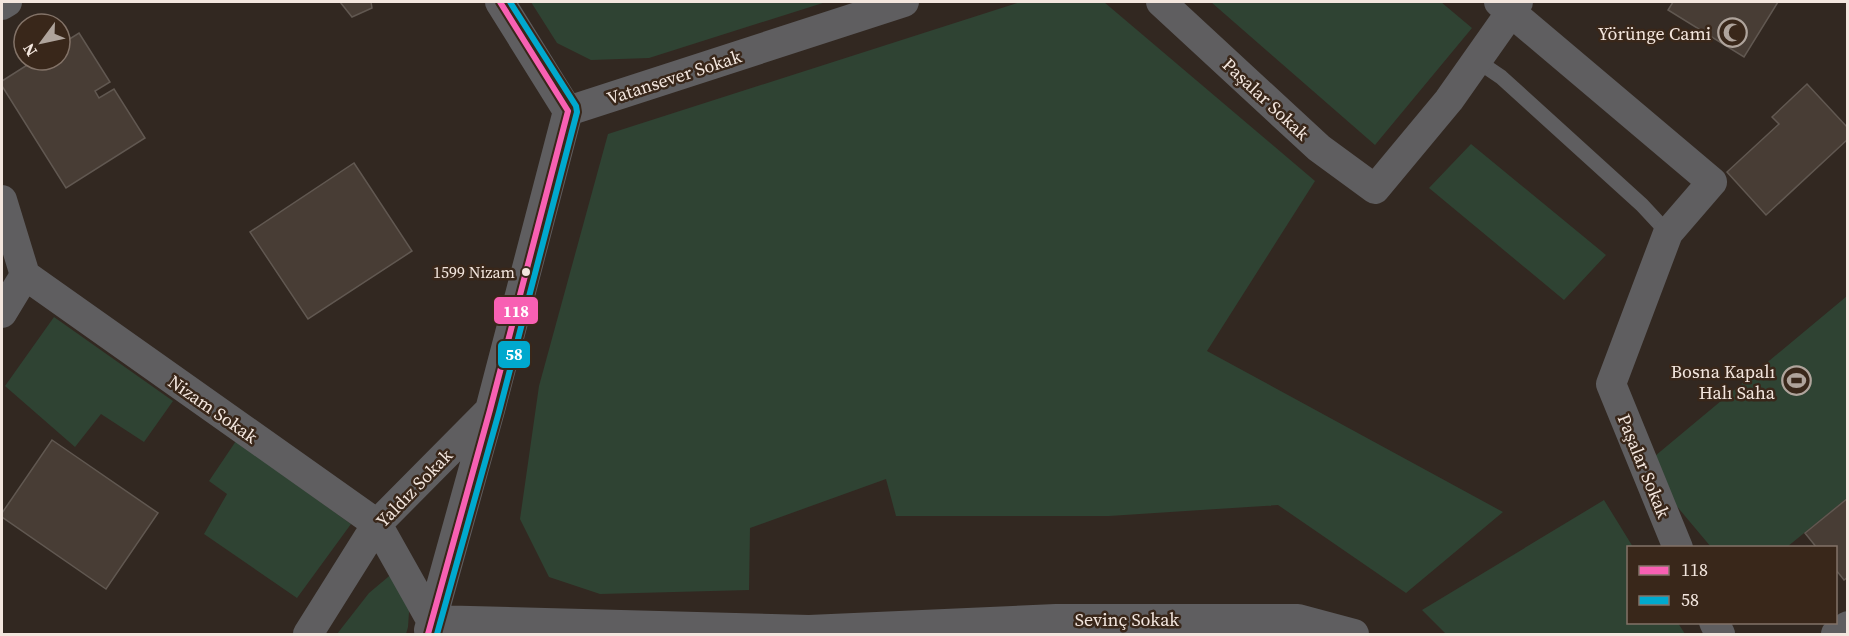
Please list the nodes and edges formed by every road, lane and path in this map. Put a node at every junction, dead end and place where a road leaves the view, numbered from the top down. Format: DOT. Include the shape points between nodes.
graph roads {
  1 [pos="7,2"];
  2 [pos="500,2"];
  3 [pos="904,2"];
  4 [pos="1161,2"];
  5 [pos="2,5"];
  6 [pos="1509,5"];
  7 [pos="1476,60"];
  8 [pos="567,111"];
  9 [pos="2,200"];
  10 [pos="1668,233"];
  11 [pos="25,275"];
  12 [pos="2,313"];
  13 [pos="490,410"];
  14 [pos="377,524"];
  15 [pos="1677,546"];
  16 [pos="1848,626"];
  17 [pos="430,627"];
  18 [pos="308,634"];
  19 [pos="1354,634"];
  20 [pos="1836,634"];
  1 -- 5 [label="street"];
  2 -- 8 [label="street"];
  3 -- 8 [label="street, Vatansever Sokak"];
  4 -- 7 [label="street, Paşalar Sokak" via="1319,148 1375,189 1449,100"];
  6 -- 7 [label="street"];
  6 -- 10 [label="street" via="1712,182"];
  7 -- 10 [label="lane" via="1502,77"];
  8 -- 13 [label="street, Yaldız Sokak"];
  9 -- 11 [label="street"];
  10 -- 15 [label="street, Paşalar Sokak" via="1611,384"];
  11 -- 12 [label="street"];
  11 -- 14 [label="street, Nizam Sokak"];
  13 -- 14 [label="street, Yaldız Sokak"];
  13 -- 17 [label="street, Yaldız Sokak"];
  14 -- 17 [label="street, Nizam Sokak"];
  14 -- 18 [label="street, Yaldız Sokak"];
  16 -- 20 [label="street"];
  17 -- 19 [label="street, Sevinç Sokak" via="809,630 1056,619 1298,619"];
}
